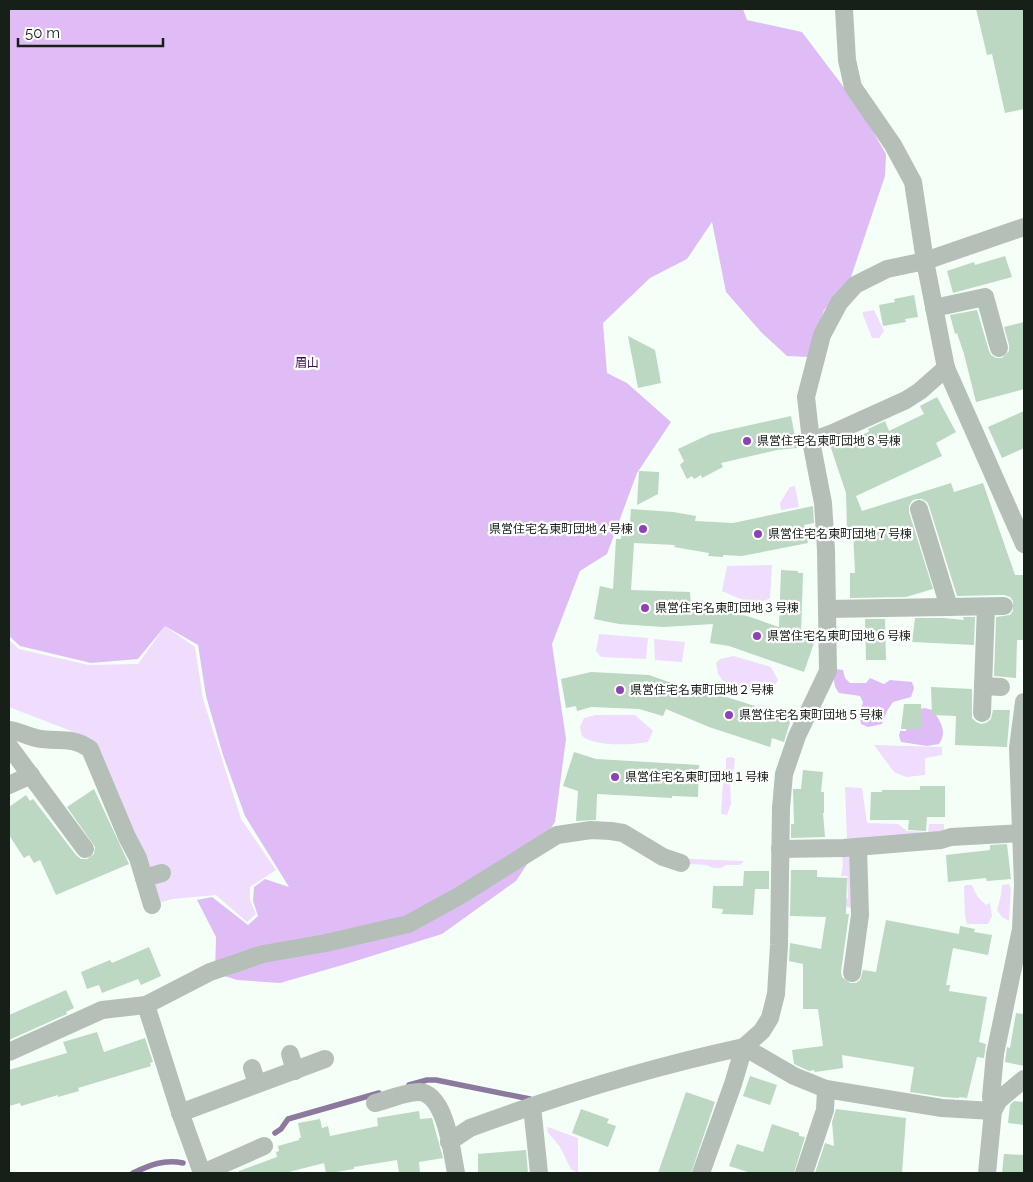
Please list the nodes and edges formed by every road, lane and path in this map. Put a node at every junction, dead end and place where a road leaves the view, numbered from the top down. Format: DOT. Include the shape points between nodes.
graph roads {
  1 [pos="844,9"];
  2 [pos="1024,227"];
  3 [pos="924,261"];
  4 [pos="934,308"];
  5 [pos="999,348"];
  6 [pos="946,368"];
  7 [pos="811,441"];
  8 [pos="919,509"];
  9 [pos="1024,544"];
  10 [pos="1004,606"];
  11 [pos="949,607"];
  12 [pos="986,607"];
  13 [pos="827,609"];
  14 [pos="983,686"];
  15 [pos="1001,687"];
  16 [pos="1024,702"];
  17 [pos="982,713"];
  18 [pos="9,730"];
  19 [pos="9,746"];
  20 [pos="31,775"];
  21 [pos="9,785"];
  22 [pos="1021,833"];
  23 [pos="858,847"];
  24 [pos="85,849"];
  25 [pos="780,849"];
  26 [pos="681,863"];
  27 [pos="162,873"];
  28 [pos="144,878"];
  29 [pos="152,905"];
  30 [pos="1022,930"];
  31 [pos="852,973"];
  32 [pos="146,1005"];
  33 [pos="744,1046"];
  34 [pos="9,1052"];
  35 [pos="324,1060"];
  36 [pos="1024,1079"];
  37 [pos="826,1089"];
  38 [pos="375,1103"];
  39 [pos="532,1106"];
  40 [pos="993,1111"];
  41 [pos="180,1112"];
  42 [pos="449,1142"];
  43 [pos="264,1146"];
  44 [pos="202,1173"];
  45 [pos="456,1173"];
  46 [pos="539,1173"];
  47 [pos="700,1173"];
  48 [pos="804,1173"];
  49 [pos="987,1173"];
  1 -- 3 [label="street" via="847,60 853,87 893,145 913,182"];
  2 -- 3 [label="street"];
  3 -- 4 [label="street"];
  3 -- 7 [label="street" via="887,270 855,285 839,303 822,335 806,397"];
  4 -- 5 [label="street" via="985,297"];
  4 -- 6 [label="street"];
  6 -- 7 [label="street" via="906,400"];
  6 -- 9 [label="street"];
  7 -- 13 [label="street" via="823,503"];
  8 -- 11 [label="street"];
  10 -- 12 [label="street"];
  11 -- 12 [label="street"];
  11 -- 13 [label="street"];
  12 -- 14 [label="street"];
  13 -- 25 [label="street" via="828,671 797,736 784,774"];
  14 -- 15 [label="street"];
  14 -- 17 [label="street"];
  16 -- 22 [label="street" via="1018,748"];
  18 -- 28 [label="street" via="37,738 68,739 90,749"];
  19 -- 20 [label="street"];
  20 -- 21 [label="street"];
  20 -- 24 [label="street"];
  22 -- 23 [label="street"];
  22 -- 30 [label="street"];
  23 -- 25 [label="street"];
  23 -- 31 [label="street" via="860,915"];
  25 -- 33 [label="street" via="776,994 770,1018 762,1031"];
  26 -- 32 [label="street" via="662,857 623,833 611,830 557,835 408,924 263,954 210,972"];
  27 -- 28 [label="street"];
  28 -- 29 [label="street"];
  30 -- 40 [label="street" via="995,1054"];
  32 -- 34 [label="street" via="102,1010"];
  32 -- 41 [label="street"];
  33 -- 37 [label="street" via="794,1076"];
  33 -- 39 [label="street" via="623,1076"];
  33 -- 47 [label="street" via="734,1084"];
  35 -- 41 [label="street" via="292,1062 254,1076"];
  36 -- 40 [label="street" via="999,1100"];
  37 -- 40 [label="street" via="942,1108"];
  37 -- 48 [label="street" via="825,1110"];
  38 -- 42 [label="street" via="423,1092 435,1100 442,1112"];
  39 -- 42 [label="street" via="470,1128"];
  39 -- 46 [label="street"];
  40 -- 49 [label="street"];
  41 -- 44 [label="street"];
  42 -- 45 [label="street"];
  43 -- 44 [label="street"];
}
